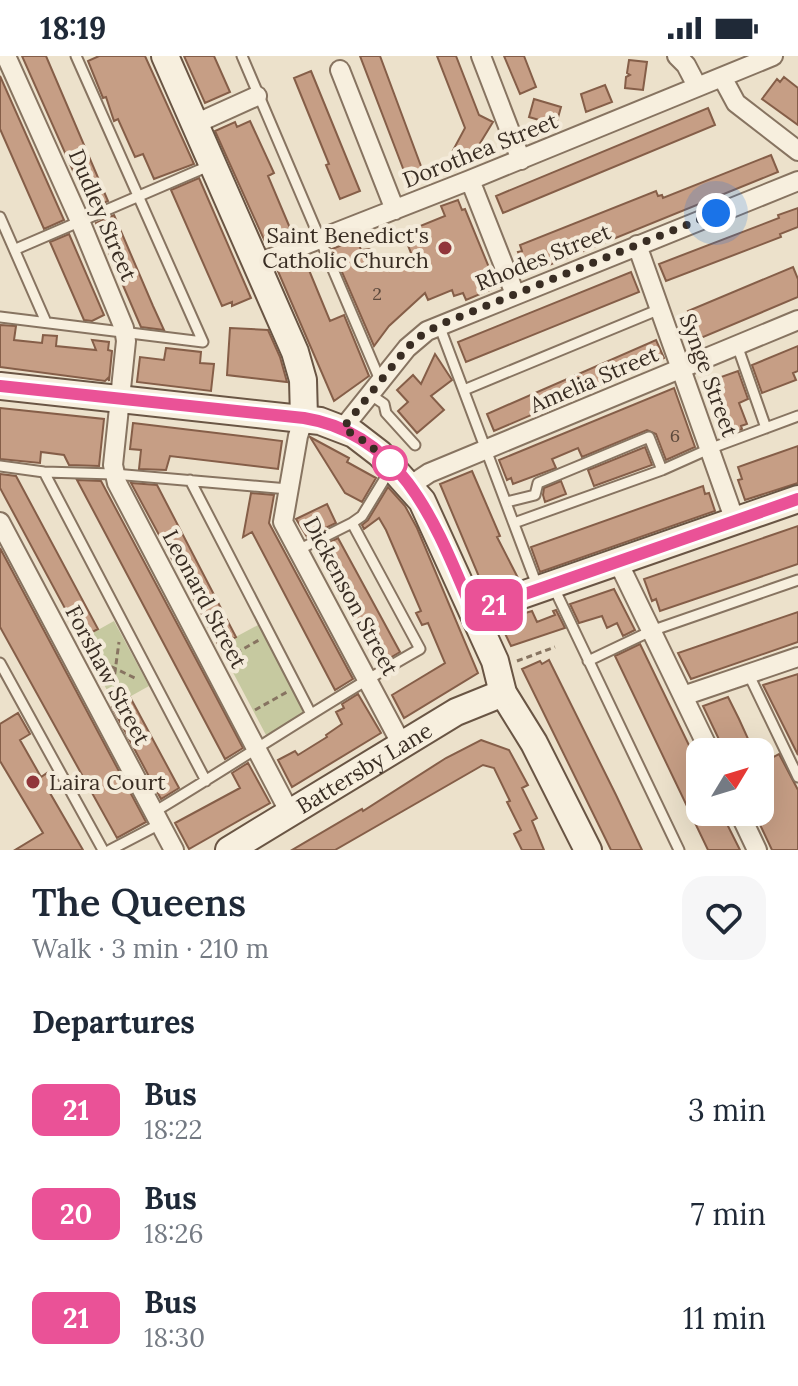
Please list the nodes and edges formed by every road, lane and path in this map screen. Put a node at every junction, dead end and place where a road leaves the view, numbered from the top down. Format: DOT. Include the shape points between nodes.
graph roads {
  1 [pos="6,56"];
  2 [pos="76,56"];
  3 [pos="165,56"];
  4 [pos="242,56"];
  5 [pos="481,56"];
  6 [pos="677,56"];
  7 [pos="773,56"];
  8 [pos="340,70"];
  9 [pos="722,77"];
  10 [pos="697,86"];
  11 [pos="257,96"];
  12 [pos="195,124"];
  13 [pos="798,151"];
  14 [pos="521,160"];
  15 [pos="213,164"];
  16 [pos="470,180"];
  17 [pos="798,181"];
  18 [pos="138,196"];
  19 [pos="395,210"];
  20 [pos="0,217"];
  21 [pos="80,221"];
  22 [pos="318,238"];
  23 [pos="637,245"];
  24 [pos="16,249"];
  25 [pos="256,264"];
  26 [pos="515,294"];
  27 [pos="660,309"];
  28 [pos="0,317"];
  29 [pos="798,320"];
  30 [pos="46,322"];
  31 [pos="439,325"];
  32 [pos="126,334"];
  33 [pos="737,345"];
  34 [pos="681,368"];
  35 [pos="0,386"];
  36 [pos="376,389"];
  37 [pos="464,390"];
  38 [pos="120,400"];
  39 [pos="798,416"];
  40 [pos="304,418"];
  41 [pos="343,428"];
  42 [pos="766,428"];
  43 [pos="415,445"];
  44 [pos="709,449"];
  45 [pos="487,450"];
  46 [pos="393,465"];
  47 [pos="0,466"];
  48 [pos="662,470"];
  49 [pos="44,472"];
  50 [pos="114,474"];
  51 [pos="190,480"];
  52 [pos="411,485"];
  53 [pos="288,489"];
  54 [pos="798,499"];
  55 [pos="507,502"];
  56 [pos="735,521"];
  57 [pos="0,522"];
  58 [pos="352,523"];
  59 [pos="514,523"];
  60 [pos="298,550"];
  61 [pos="618,562"];
  62 [pos="798,580"];
  63 [pos="546,587"];
  64 [pos="473,612"];
  65 [pos="121,622"];
  66 [pos="651,631"];
  67 [pos="270,634"];
  68 [pos="64,645"];
  69 [pos="555,647"];
  70 [pos="798,657"];
  71 [pos="588,661"];
  72 [pos="0,663"];
  73 [pos="509,663"];
  74 [pos="213,665"];
  75 [pos="116,669"];
  76 [pos="748,673"];
  77 [pos="368,679"];
  78 [pos="297,686"];
  79 [pos="156,687"];
  80 [pos="503,693"];
  81 [pos="683,696"];
  82 [pos="311,714"];
  83 [pos="242,718"];
  84 [pos="107,724"];
  85 [pos="703,738"];
  86 [pos="402,745"];
  87 [pos="258,750"];
  88 [pos="798,777"];
  89 [pos="206,781"];
  90 [pos="290,813"];
  91 [pos="157,818"];
  92 [pos="746,826"];
  93 [pos="103,850"];
  94 [pos="110,850"];
  95 [pos="174,850"];
  96 [pos="229,850"];
  97 [pos="588,850"];
  98 [pos="679,850"];
  99 [pos="757,850"];
  1 -- 21 [label="street, Dudley Street"];
  2 -- 18 [label="lane"];
  3 -- 12 [label="street"];
  4 -- 11 [label="lane"];
  5 -- 14 [label="street"];
  6 -- 10 [label="street"];
  7 -- 9 [label="street, Dorothea Street"];
  8 -- 19 [label="street"];
  9 -- 10 [label="street, Dorothea Street"];
  9 -- 13 [label="street" via="736,103"];
  10 -- 14 [label="street, Dorothea Street"];
  11 -- 12 [label="street"];
  11 -- 22 [label="lane"];
  12 -- 15 [label="street"];
  14 -- 16 [label="street, Dorothea Street"];
  15 -- 18 [label="lane"];
  15 -- 25 [label="street"];
  16 -- 19 [label="street, Dorothea Street"];
  16 -- 26 [label="street"];
  17 -- 23 [label="street, Rhodes Street"];
  18 -- 21 [label="lane"];
  18 -- 32 [label="lane" via="203,342"];
  19 -- 22 [label="street, Dorothea Street"];
  20 -- 24 [label="lane"];
  21 -- 24 [label="lane"];
  21 -- 32 [label="street, Dudley Street"];
  22 -- 25 [label="street, Dorothea Street"];
  22 -- 36 [label="lane"];
  23 -- 26 [label="street, Rhodes Street"];
  23 -- 27 [label="street, Synge Street"];
  24 -- 30 [label="lane"];
  25 -- 40 [label="street" via="300,366"];
  26 -- 31 [label="street, Rhodes Street"];
  27 -- 34 [label="street, Synge Street"];
  27 -- 37 [label="lane"];
  28 -- 30 [label="lane"];
  29 -- 33 [label="street, Amelia Street"];
  30 -- 32 [label="lane"];
  31 -- 36 [label="street, Rhodes Street" via="417,338"];
  31 -- 37 [label="lane"];
  32 -- 38 [label="street, Dudley Street"];
  33 -- 34 [label="street, Amelia Street"];
  33 -- 42 [label="lane"];
  34 -- 44 [label="street, Synge Street"];
  34 -- 45 [label="street, Amelia Street"];
  35 -- 38 [label="street"];
  36 -- 41 [label="street, Rhodes Street"];
  36 -- 43 [label="lane" via="386,413"];
  37 -- 45 [label="lane"];
  38 -- 40 [label="street"];
  38 -- 50 [label="street"];
  39 -- 42 [label="lane"];
  40 -- 41 [label="street"];
  40 -- 53 [label="street, Dickenson Street"];
  41 -- 46 [label="street"];
  42 -- 44 [label="lane"];
  44 -- 48 [label="lane"];
  44 -- 56 [label="street, Synge Street"];
  45 -- 52 [label="street, Amelia Street"];
  45 -- 55 [label="lane"];
  46 -- 52 [label="street"];
  46 -- 58 [label="lane" via="362,516"];
  47 -- 49 [label="lane"];
  48 -- 55 [label="lane" via="649,437 538,483 535,495"];
  48 -- 59 [label="lane"];
  49 -- 50 [label="lane"];
  49 -- 65 [label="lane"];
  50 -- 51 [label="lane"];
  50 -- 74 [label="street, Leonard Street"];
  51 -- 53 [label="lane"];
  51 -- 67 [label="lane"];
  52 -- 64 [label="street" via="436,527"];
  53 -- 60 [label="street, Dickenson Street" via="283,522"];
  54 -- 56 [label="street"];
  55 -- 59 [label="lane"];
  56 -- 61 [label="street"];
  57 -- 68 [label="street, Forshaw Street"];
  58 -- 60 [label="lane"];
  58 -- 77 [label="lane" via="420,649"];
  59 -- 63 [label="lane"];
  60 -- 77 [label="street, Dickenson Street"];
  61 -- 63 [label="street"];
  61 -- 66 [label="street"];
  62 -- 66 [label="lane"];
  63 -- 64 [label="street"];
  63 -- 71 [label="lane"];
  64 -- 80 [label="street"];
  65 -- 75 [label="path"];
  65 -- 79 [label="lane"];
  66 -- 71 [label="lane"];
  66 -- 81 [label="street"];
  67 -- 74 [label="path"];
  67 -- 78 [label="lane"];
  68 -- 75 [label="path"];
  68 -- 84 [label="street, Forshaw Street"];
  69 -- 73 [label="path"];
  70 -- 76 [label="street"];
  71 -- 98 [label="lane"];
  72 -- 93 [label="lane"];
  74 -- 83 [label="street, Leonard Street"];
  75 -- 79 [label="path"];
  75 -- 84 [label="path"];
  76 -- 81 [label="street"];
  76 -- 88 [label="lane"];
  77 -- 82 [label="lane"];
  77 -- 86 [label="street, Dickenson Street"];
  78 -- 82 [label="lane"];
  78 -- 83 [label="path"];
  79 -- 89 [label="lane"];
  80 -- 86 [label="street, Battersby Lane" via="460,710"];
  80 -- 97 [label="street"];
  81 -- 85 [label="street"];
  82 -- 87 [label="lane"];
  83 -- 87 [label="street, Leonard Street"];
  84 -- 91 [label="street, Forshaw Street"];
  86 -- 90 [label="street, Battersby Lane"];
  87 -- 89 [label="lane"];
  87 -- 90 [label="street, Leonard Street"];
  89 -- 91 [label="lane"];
  90 -- 96 [label="street, Battersby Lane"];
  91 -- 94 [label="lane"];
  91 -- 95 [label="street, Forshaw Street"];
  92 -- 99 [label="street"];
}
